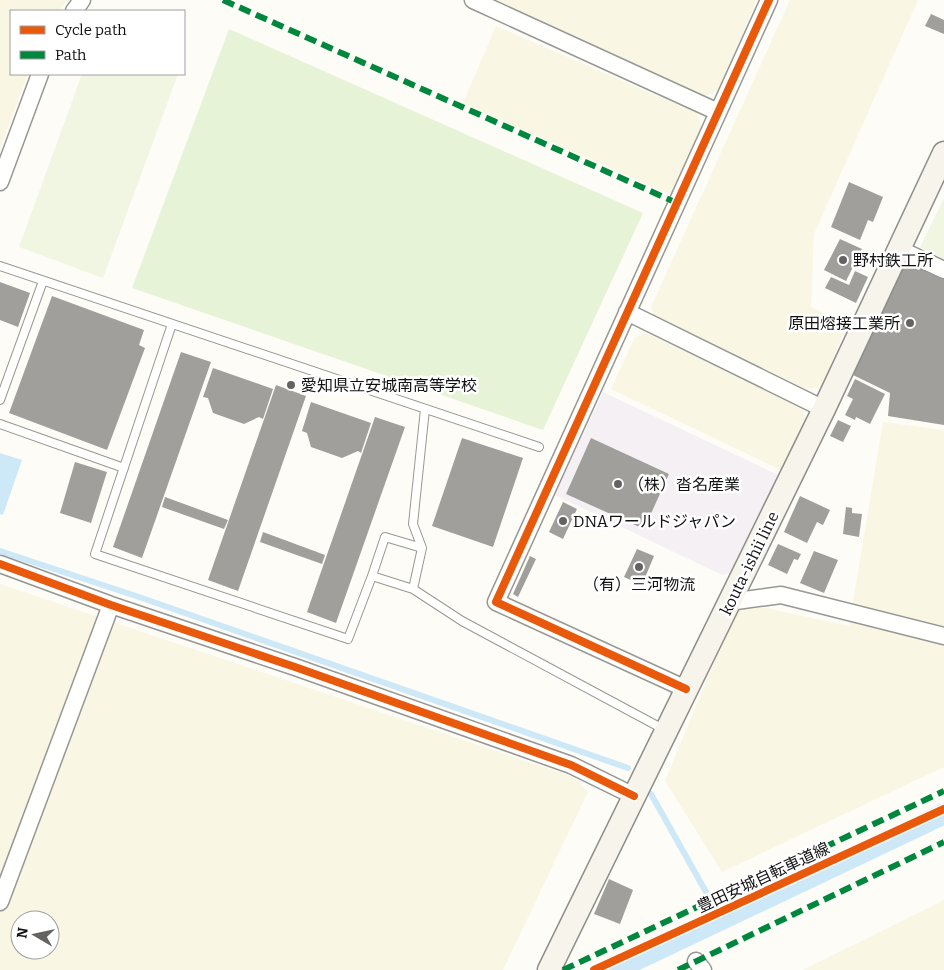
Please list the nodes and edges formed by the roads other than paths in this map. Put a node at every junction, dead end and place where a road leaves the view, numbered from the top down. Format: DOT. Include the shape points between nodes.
graph roads {
  1 [pos="473,0"];
  2 [pos="769,0"];
  3 [pos="40,75"];
  4 [pos="718,112"];
  5 [pos="944,153"];
  6 [pos="0,182"];
  7 [pos="899,249"];
  8 [pos="0,266"];
  9 [pos="944,270"];
  10 [pos="43,281"];
  11 [pos="627,312"];
  12 [pos="172,324"];
  13 [pos="0,400"];
  14 [pos="425,409"];
  15 [pos="824,409"];
  16 [pos="0,424"];
  17 [pos="539,447"];
  18 [pos="124,468"];
  19 [pos="422,548"];
  20 [pos="0,564"];
  21 [pos="372,576"];
  22 [pos="413,589"];
  23 [pos="729,602"];
  24 [pos="110,605"];
  25 [pos="944,636"];
  26 [pos="686,689"];
  27 [pos="666,731"];
  28 [pos="634,796"];
  29 [pos="0,902"];
  30 [pos="549,970"];
  1 -- 4 [label="street"];
  2 -- 4 [label="street"];
  3 -- 6 [label="street"];
  4 -- 11 [label="street"];
  5 -- 7 [label="main road, kouta-ishii line"];
  7 -- 9 [label="street"];
  7 -- 15 [label="main road, kouta-ishii line"];
  8 -- 10 [label="lane"];
  10 -- 12 [label="lane"];
  10 -- 13 [label="lane"];
  11 -- 15 [label="street"];
  11 -- 26 [label="street" via="496,602"];
  12 -- 14 [label="lane"];
  12 -- 18 [label="lane"];
  14 -- 17 [label="lane"];
  14 -- 19 [label="lane" via="413,524"];
  15 -- 23 [label="main road, kouta-ishii line"];
  16 -- 18 [label="lane"];
  18 -- 21 [label="lane" via="95,554 348,639"];
  19 -- 21 [label="lane" via="385,537"];
  19 -- 22 [label="lane"];
  20 -- 24 [label="street"];
  21 -- 22 [label="lane"];
  22 -- 27 [label="lane" via="462,621"];
  23 -- 25 [label="street" via="781,595"];
  23 -- 26 [label="main road, kouta-ishii line"];
  24 -- 28 [label="street" via="572,765"];
  24 -- 29 [label="street"];
  26 -- 27 [label="main road, kouta-ishii line"];
  27 -- 28 [label="main road, kouta-ishii line"];
  28 -- 30 [label="main road, kouta-ishii line"];
}
